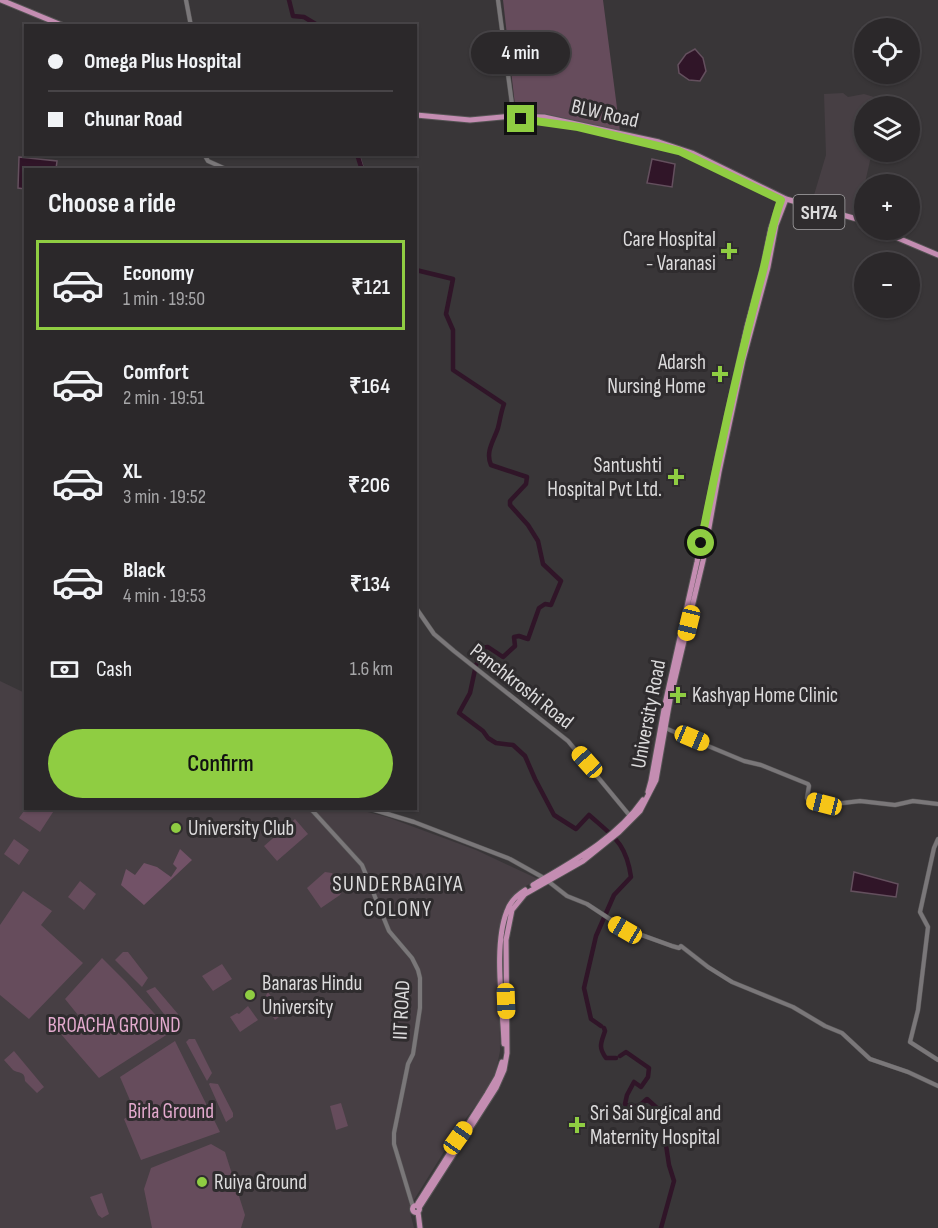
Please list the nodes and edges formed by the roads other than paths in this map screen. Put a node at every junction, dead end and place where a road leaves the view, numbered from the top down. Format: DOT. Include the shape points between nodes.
graph roads {
  1 [pos="1,0"];
  2 [pos="10,0"];
  3 [pos="186,0"];
  4 [pos="498,0"];
  5 [pos="59,24"];
  6 [pos="65,24"];
  7 [pos="191,24"];
  8 [pos="417,116"];
  9 [pos="514,117"];
  10 [pos="205,156"];
  11 [pos="224,168"];
  12 [pos="781,199"];
  13 [pos="854,220"];
  14 [pos="905,240"];
  15 [pos="909,240"];
  16 [pos="938,253"];
  17 [pos="417,609"];
  18 [pos="663,727"];
  19 [pos="938,804"];
  20 [pos="312,810"];
  21 [pos="375,810"];
  22 [pos="631,816"];
  23 [pos="617,831"];
  24 [pos="938,839"];
  25 [pos="546,880"];
  26 [pos="938,1060"];
  27 [pos="938,1086"];
  28 [pos="416,1209"];
  29 [pos="418,1228"];
  1 -- 5 [label="main road"];
  2 -- 6 [label="main road"];
  3 -- 7 [label="street"];
  4 -- 9 [label="street"];
  8 -- 9 [label="main road, BLW Road / SH74" via="470,120"];
  9 -- 12 [label="main road, BLW Road / SH74" via="552,118 681,148"];
  10 -- 11 [label="street"];
  12 -- 13 [label="main road, SH74"];
  12 -- 18 [label="main road, University Road" via="737,367"];
  14 -- 16 [label="main road"];
  15 -- 16 [label="main road"];
  17 -- 22 [label="street, Panchkroshi Road" via="434,634 568,741"];
  18 -- 19 [label="street" via="808,784 809,801 826,805 860,801"];
  18 -- 22 [label="main road, University Road" via="646,797"];
  18 -- 23 [label="main road" via="653,789 640,811"];
  20 -- 28 [label="street, IIT ROAD" via="362,866 389,931 412,958 420,978 413,1054 394,1133 394,1144"];
  21 -- 25 [label="street" via="510,859"];
  22 -- 23 [label="main road, University Road"];
  23 -- 25 [label="main road, University Road"];
  24 -- 26 [label="street" via="920,912 928,927 918,1011 910,1042"];
  25 -- 27 [label="street" via="632,933 681,946 732,982 842,1033 870,1059"];
  25 -- 28 [label="main road, University Road" via="518,900 508,919 507,1047 501,1078"];
  28 -- 29 [label="main road"];
}
